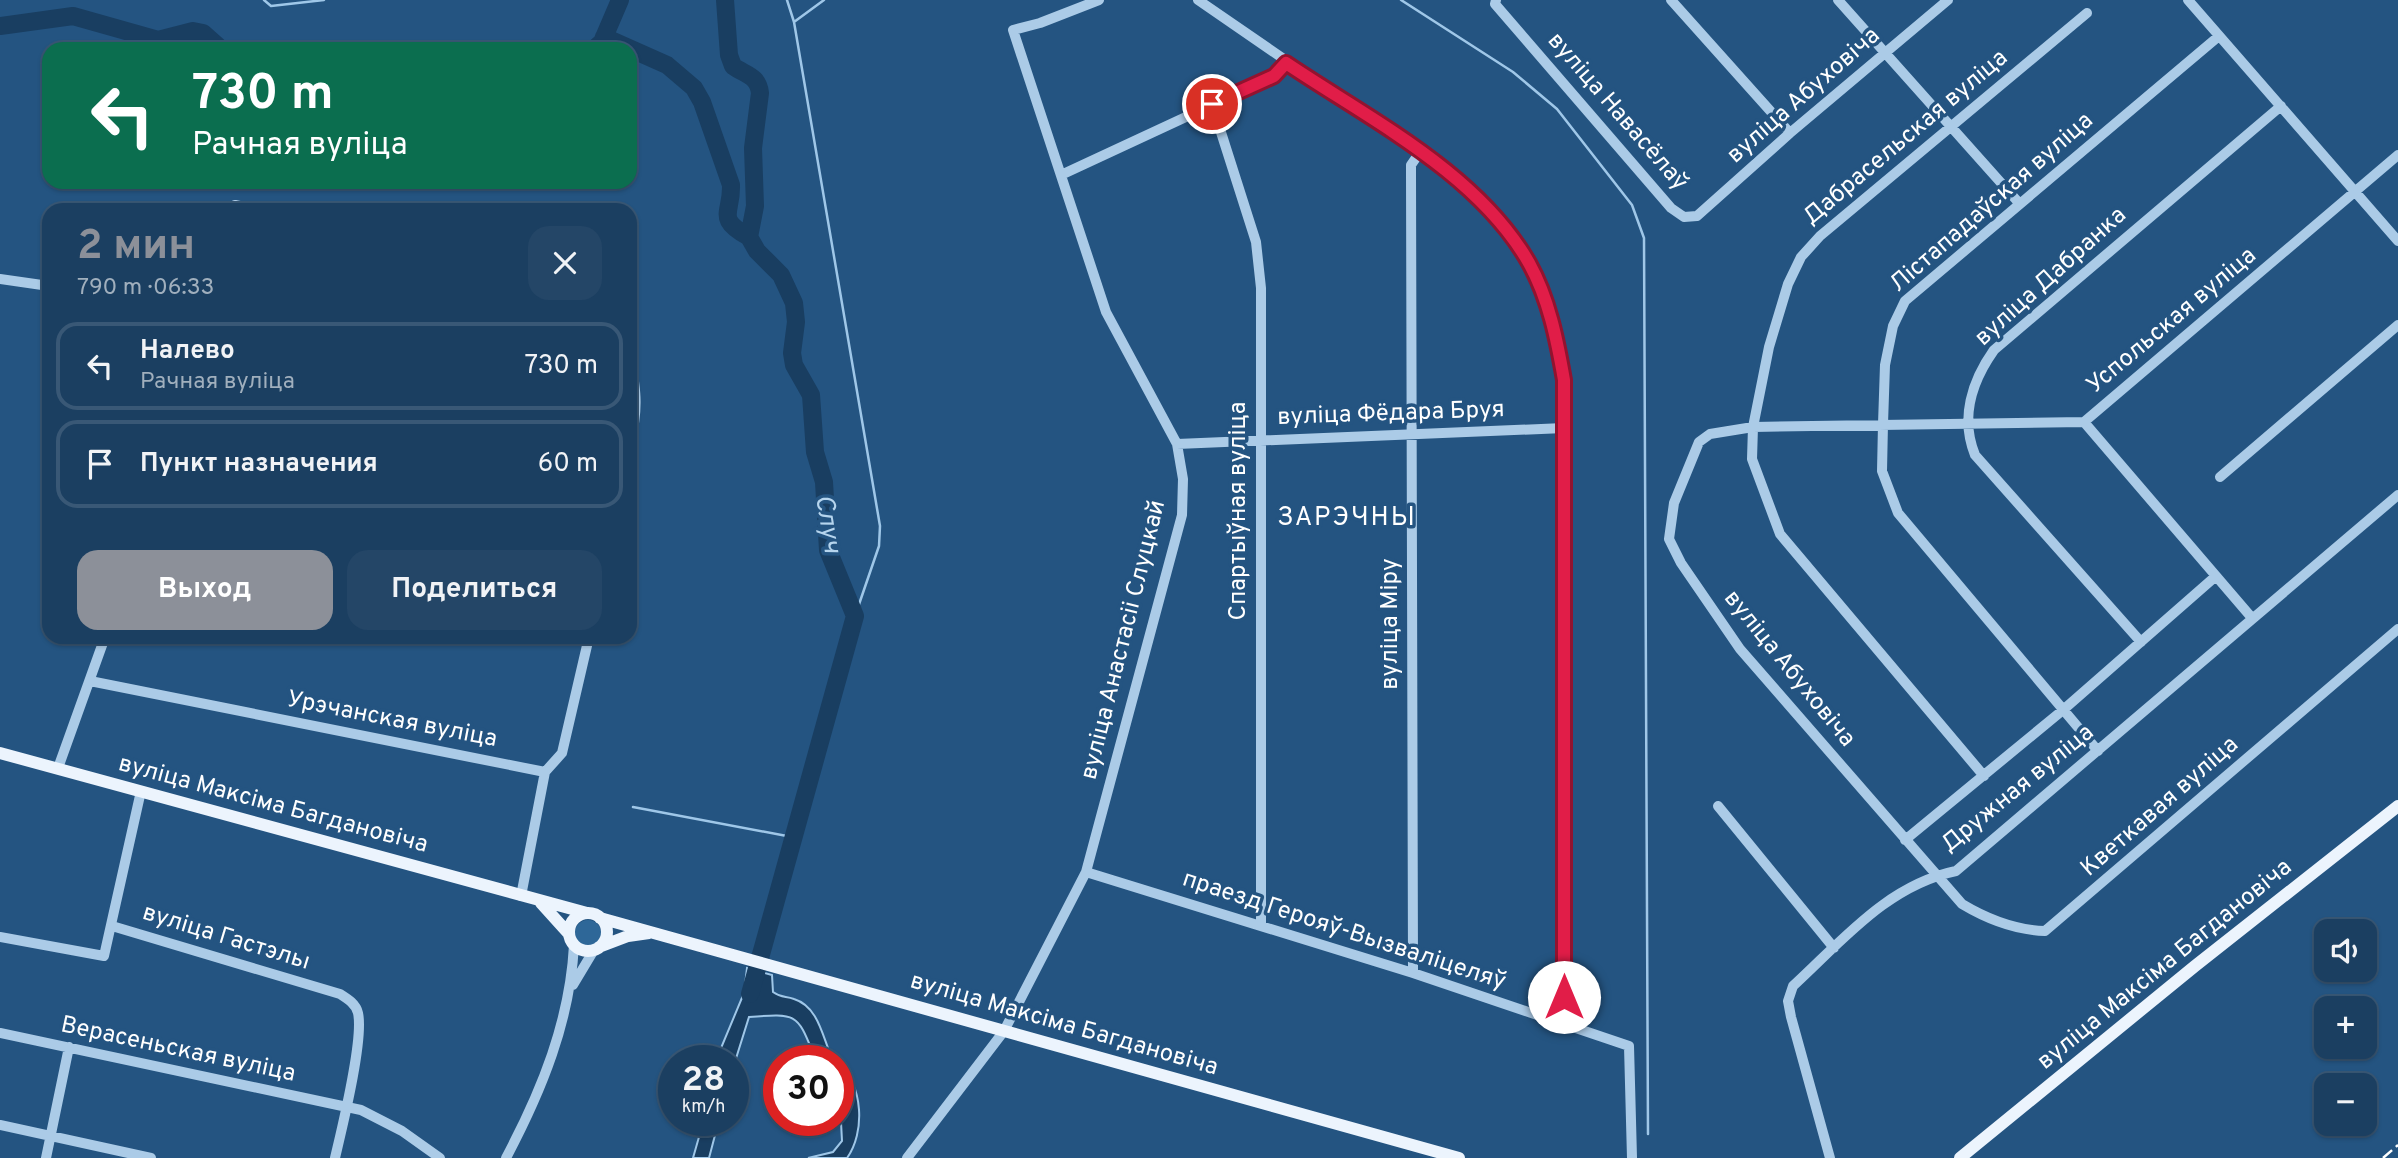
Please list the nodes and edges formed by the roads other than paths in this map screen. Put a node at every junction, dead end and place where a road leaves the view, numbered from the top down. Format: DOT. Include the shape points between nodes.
graph roads {
  1 [pos="1100,0"];
  2 [pos="1198,0"];
  3 [pos="1496,0"];
  4 [pos="1671,0"];
  5 [pos="1838,0"];
  6 [pos="1948,0"];
  7 [pos="2188,0"];
  8 [pos="2087,13"];
  9 [pos="2219,36"];
  10 [pos="1885,53"];
  11 [pos="1286,63"];
  12 [pos="1212,104"];
  13 [pos="2281,106"];
  14 [pos="1952,126"];
  15 [pos="1790,133"];
  16 [pos="1420,152"];
  17 [pos="2398,155"];
  18 [pos="1061,175"];
  19 [pos="2355,192"];
  20 [pos="2020,203"];
  21 [pos="1684,218"];
  22 [pos="2398,241"];
  23 [pos="0,279"];
  24 [pos="42,285"];
  25 [pos="2398,325"];
  26 [pos="637,391"];
  27 [pos="637,419"];
  28 [pos="2084,422"];
  29 [pos="1966,423"];
  30 [pos="1882,424"];
  31 [pos="1753,427"];
  32 [pos="1564,428"];
  33 [pos="1412,434"];
  34 [pos="1260,440"];
  35 [pos="1177,444"];
  36 [pos="2220,477"];
  37 [pos="2398,495"];
  38 [pos="2216,576"];
  39 [pos="2252,618"];
  40 [pos="2398,629"];
  41 [pos="2141,642"];
  42 [pos="103,644"];
  43 [pos="587,644"];
  44 [pos="90,681"];
  45 [pos="2063,710"];
  46 [pos="2098,751"];
  47 [pos="0,753"];
  48 [pos="58,768"];
  49 [pos="545,772"];
  50 [pos="1984,776"];
  51 [pos="141,791"];
  52 [pos="1718,806"];
  53 [pos="2398,806"];
  54 [pos="1905,840"];
  55 [pos="1086,872"];
  56 [pos="1935,875"];
  57 [pos="528,897"];
  58 [pos="587,914"];
  59 [pos="600,918"];
  60 [pos="1261,925"];
  61 [pos="112,926"];
  62 [pos="657,932"];
  63 [pos="0,937"];
  64 [pos="572,939"];
  65 [pos="1834,948"];
  66 [pos="596,949"];
  67 [pos="1413,973"];
  68 [pos="572,987"];
  69 [pos="1564,1024"];
  70 [pos="1004,1031"];
  71 [pos="0,1033"];
  72 [pos="69,1047"];
  73 [pos="346,1108"];
  74 [pos="0,1125"];
  75 [pos="51,1137"];
  76 [pos="46,1158"];
  77 [pos="151,1158"];
  78 [pos="335,1158"];
  79 [pos="440,1158"];
  80 [pos="506,1158"];
  81 [pos="907,1158"];
  82 [pos="1459,1158"];
  83 [pos="1632,1158"];
  84 [pos="1830,1158"];
  85 [pos="1960,1158"];
  1 -- 18 [label="street, вуліца Анастасіі Слуцкай" via="1013,30"];
  2 -- 11 [label="street"];
  3 -- 21 [label="street, вуліца Навасёлаў"];
  4 -- 15 [label="street"];
  5 -- 10 [label="street"];
  6 -- 10 [label="street, вуліца Абуховіча"];
  7 -- 9 [label="street"];
  8 -- 14 [label="street, Дабрасельская вуліца"];
  9 -- 13 [label="street"];
  9 -- 20 [label="street, Лістападаўская вуліца"];
  10 -- 14 [label="street"];
  10 -- 15 [label="street, вуліца Абуховіча"];
  11 -- 12 [label="street" via="1274,76"];
  11 -- 16 [label="street"];
  12 -- 18 [label="street"];
  12 -- 34 [label="street, Спартыўная вуліца" via="1256,242 1261,288"];
  13 -- 19 [label="street"];
  13 -- 29 [label="street, вуліца Дабранка" via="1994,350 1977,378"];
  14 -- 20 [label="street"];
  14 -- 31 [label="street, Дабрасельская вуліца" via="1801,257 1769,347"];
  15 -- 21 [label="street, вуліца Абуховіча" via="1697,216"];
  16 -- 32 [label="street" via="1482,201 1529,263 1557,342 1564,380"];
  16 -- 33 [label="street, вуліца Міру" via="1411,165"];
  17 -- 19 [label="street, Успольская вуліца"];
  18 -- 35 [label="street, вуліца Анастасіі Слуцкай" via="1106,312"];
  19 -- 22 [label="street"];
  19 -- 28 [label="street, Успольская вуліца"];
  20 -- 30 [label="street, Лістападаўская вуліца" via="1905,301 1893,326 1885,365"];
  23 -- 24 [label="street"];
  25 -- 36 [label="street"];
  26 -- 27 [label="street"];
  28 -- 29 [label="street"];
  28 -- 38 [label="street, Успольская вуліца"];
  29 -- 30 [label="street"];
  29 -- 41 [label="street" via="1971,445 1984,467"];
  30 -- 31 [label="street"];
  30 -- 45 [label="street, Лістападаўская вуліца" via="1882,471 1898,513"];
  31 -- 50 [label="street, Дабрасельская вуліца" via="1752,459 1780,534"];
  31 -- 54 [label="street, вуліца Абуховіча" via="1710,434 1699,442 1674,503 1669,539 1740,649"];
  32 -- 33 [label="street, вуліца Фёдара Бруя"];
  32 -- 69 [label="street"];
  33 -- 34 [label="street, вуліца Фёдара Бруя"];
  33 -- 67 [label="street, вуліца Міру"];
  34 -- 35 [label="street, вуліца Фёдара Бруя"];
  34 -- 60 [label="street, Спартыўная вуліца"];
  35 -- 55 [label="street, вуліца Анастасіі Слуцкай" via="1182,514"];
  37 -- 39 [label="street, Дружная вуліца"];
  38 -- 39 [label="street, Успольская вуліца"];
  38 -- 41 [label="street"];
  39 -- 46 [label="street, Дружная вуліца"];
  40 -- 56 [label="street, Кветкавая вуліца" via="2045,931 1982,916 1962,904"];
  41 -- 45 [label="street"];
  42 -- 44 [label="street"];
  43 -- 49 [label="street" via="562,753"];
  44 -- 48 [label="street"];
  44 -- 49 [label="street, Урэчанская вуліца"];
  45 -- 46 [label="street, Лістападаўская вуліца"];
  45 -- 50 [label="street"];
  46 -- 56 [label="street, Дружная вуліца" via="1956,871"];
  47 -- 48 [label="main road, вуліца Максіма Багдановіча"];
  48 -- 51 [label="main road, вуліца Максіма Багдановіча"];
  49 -- 57 [label="street"];
  50 -- 54 [label="street"];
  51 -- 57 [label="main road, вуліца Максіма Багдановіча"];
  51 -- 61 [label="street"];
  52 -- 65 [label="street"];
  53 -- 85 [label="main road, вуліца Максіма Багдановіча"];
  54 -- 56 [label="street, вуліца Абуховіча"];
  55 -- 60 [label="street, праезд Герояў-Вызваліцеляў"];
  55 -- 70 [label="street, вуліца Анастасіі Слуцкай"];
  56 -- 65 [label="street, Дружная вуліца" via="1894,895"];
  57 -- 58 [label="main road, вуліца Максіма Багдановіча"];
  57 -- 64 [label="main road, вуліца Максіма Багдановіча" via="548,908"];
  58 -- 59 [label="main road"];
  58 -- 64 [label="main road" via="574,920"];
  59 -- 62 [label="main road, вуліца Максіма Багдановіча"];
  59 -- 66 [label="main road" via="607,933"];
  60 -- 67 [label="street, праезд Герояў-Вызваліцеляў"];
  61 -- 63 [label="street, вуліца Гастэлы" via="104,956"];
  61 -- 73 [label="street, вуліца Гастэлы" via="351,1000 359,1026"];
  62 -- 66 [label="main road, вуліца Максіма Багдановіча" via="628,936"];
  62 -- 70 [label="main road, вуліца Максіма Багдановіча"];
  64 -- 66 [label="main road" via="585,951"];
  64 -- 68 [label="street"];
  65 -- 84 [label="street, Дружная вуліца" via="1793,986 1788,1001"];
  66 -- 68 [label="street"];
  67 -- 69 [label="street, праезд Герояў-Вызваліцеляў"];
  68 -- 80 [label="street" via="549,1064"];
  69 -- 83 [label="street, праезд Герояў-Вызваліцеляў" via="1629,1046"];
  70 -- 81 [label="street, вуліца Анастасіі Слуцкай"];
  70 -- 82 [label="main road, вуліца Максіма Багдановіча"];
  71 -- 72 [label="street, Верасеньская вуліца"];
  72 -- 73 [label="street, Верасеньская вуліца"];
  72 -- 75 [label="street"];
  73 -- 78 [label="street"];
  73 -- 79 [label="street, Верасеньская вуліца" via="374,1114"];
  74 -- 75 [label="street"];
  75 -- 76 [label="street"];
  75 -- 77 [label="street"];
}
